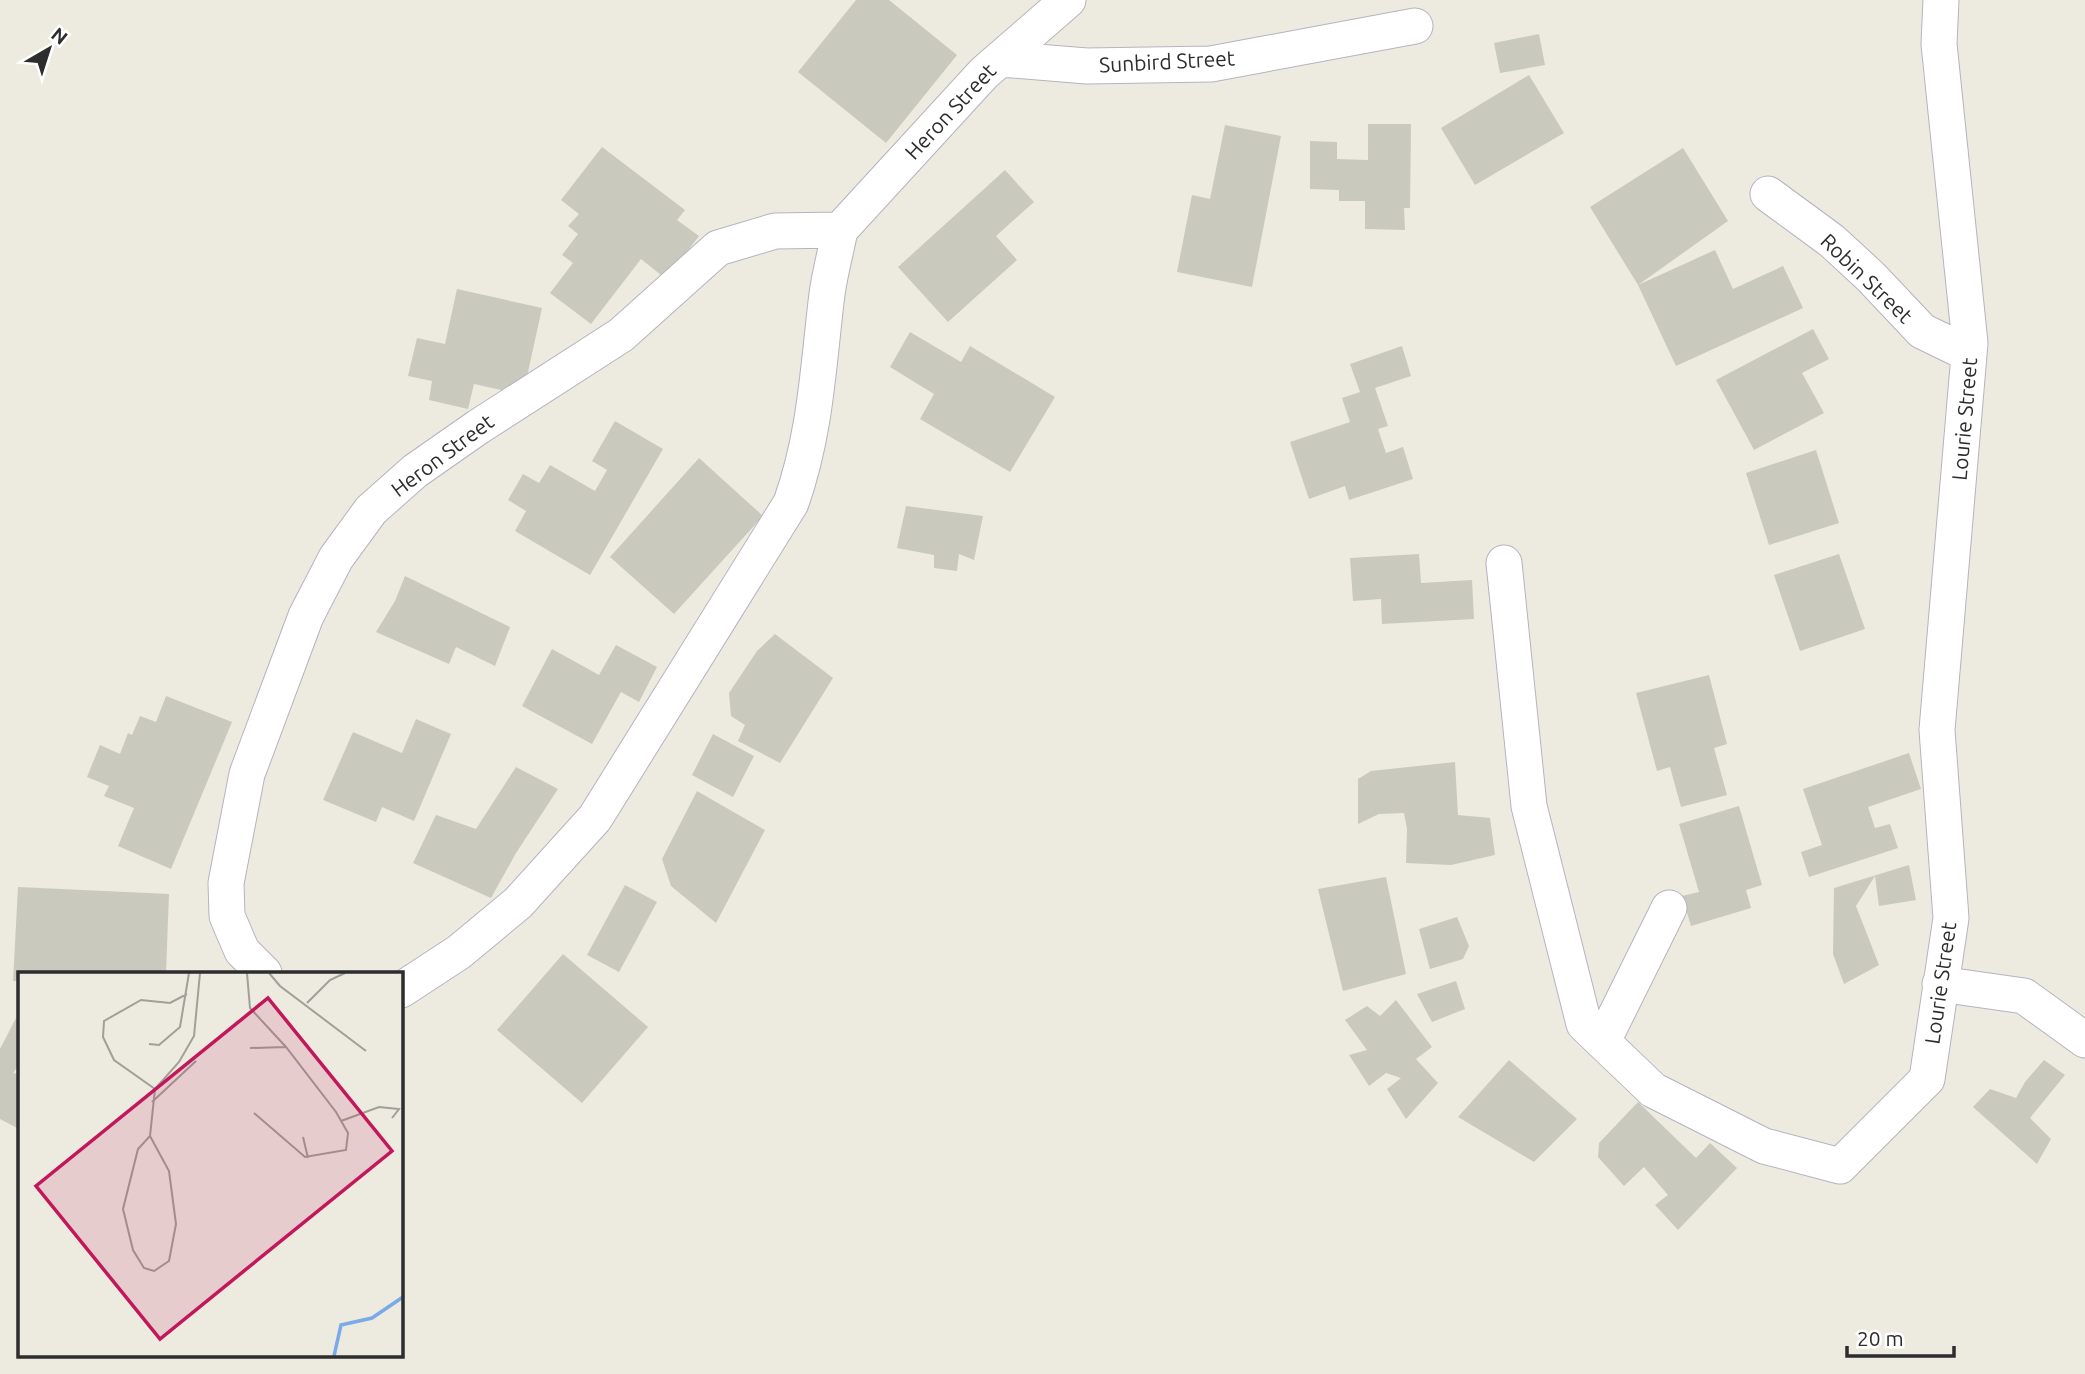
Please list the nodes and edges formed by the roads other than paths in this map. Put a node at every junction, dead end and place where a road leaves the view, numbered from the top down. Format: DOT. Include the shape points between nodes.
graph roads {
  1 [pos="1068,0"];
  2 [pos="1941,0"];
  3 [pos="1415,26"];
  4 [pos="1000,59"];
  5 [pos="1768,194"];
  6 [pos="840,230"];
  7 [pos="1970,343"];
  8 [pos="1504,563"];
  9 [pos="1669,908"];
  10 [pos="263,972"];
  11 [pos="1941,984"];
  12 [pos="402,989"];
  13 [pos="2085,1040"];
  14 [pos="1603,1041"];
  1 -- 4 [label="street, Heron Street"];
  2 -- 7 [label="street, Lourie Street" via="1940,44"];
  3 -- 4 [label="street, Sunbird Street" via="1211,64 1087,66"];
  4 -- 6 [label="street, Heron Street"];
  5 -- 7 [label="street, Robin Street" via="1832,241 1922,331 1959,349"];
  6 -- 10 [label="street, Heron Street" via="775,231 718,248 621,335 436,456 371,510 336,558 306,616 247,774 226,883 227,916 242,951"];
  6 -- 12 [label="street" via="828,290 812,430 791,503 595,818 518,904 459,953"];
  7 -- 11 [label="street, Lourie Street" via="1937,730 1951,918"];
  8 -- 14 [label="street, Lourie Street" via="1529,806 1584,1024"];
  9 -- 14 [label="street"];
  11 -- 13 [label="street" via="2024,996"];
  11 -- 14 [label="street, Lourie Street" via="1927,1079 1840,1166 1764,1146 1653,1090"];
}
